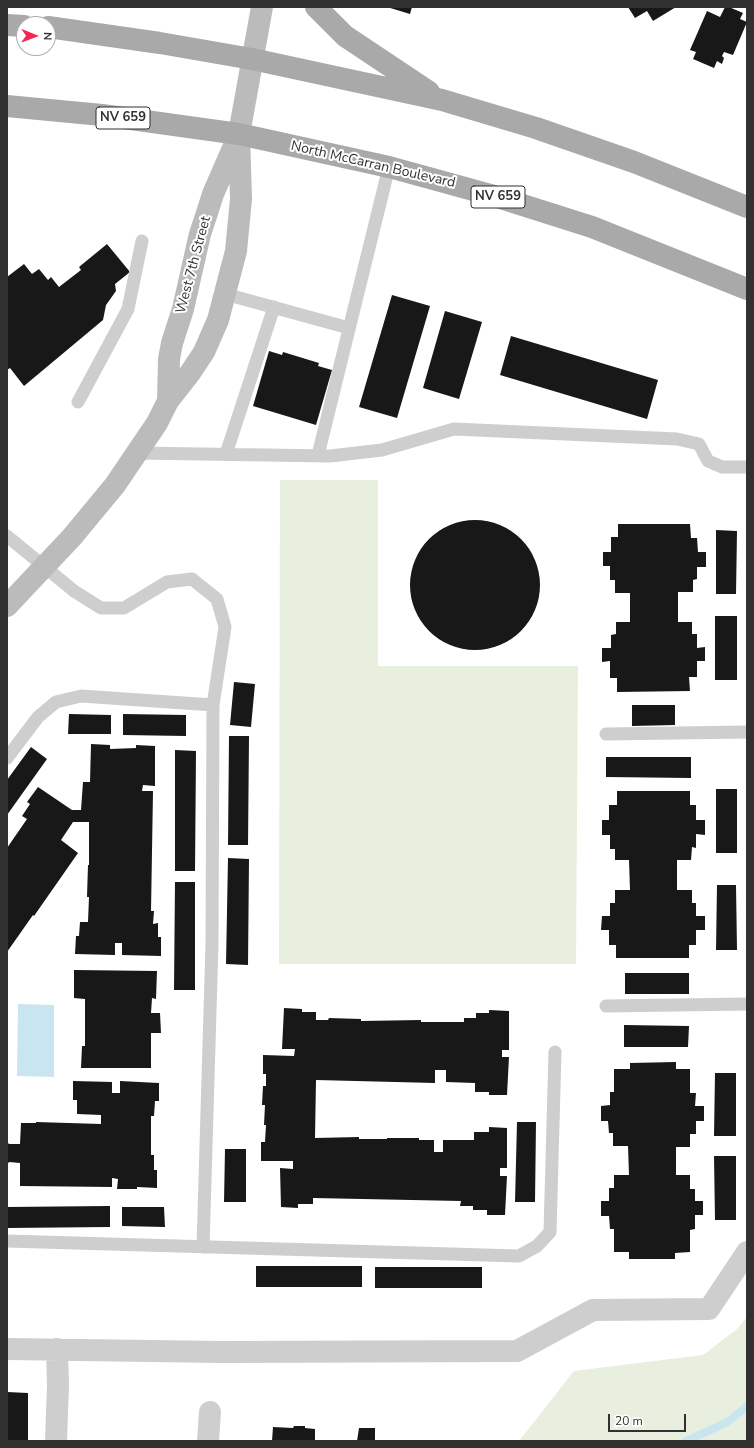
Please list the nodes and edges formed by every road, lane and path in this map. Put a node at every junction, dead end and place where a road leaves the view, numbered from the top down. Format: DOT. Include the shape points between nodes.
graph roads {
  1 [pos="262,7"];
  2 [pos="316,7"];
  3 [pos="56,28"];
  4 [pos="252,59"];
  5 [pos="442,100"];
  6 [pos="7,106"];
  7 [pos="239,134"];
  8 [pos="389,167"];
  9 [pos="747,207"];
  10 [pos="142,241"];
  11 [pos="747,289"];
  12 [pos="225,294"];
  13 [pos="274,307"];
  14 [pos="349,328"];
  15 [pos="168,401"];
  16 [pos="78,402"];
  17 [pos="137,453"];
  18 [pos="226,454"];
  19 [pos="318,455"];
  20 [pos="747,467"];
  21 [pos="7,536"];
  22 [pos="43,566"];
  23 [pos="7,606"];
  24 [pos="214,704"];
  25 [pos="747,732"];
  26 [pos="606,734"];
  27 [pos="7,758"];
  28 [pos="747,1004"];
  29 [pos="606,1006"];
  30 [pos="555,1052"];
  31 [pos="7,1241"];
  32 [pos="203,1247"];
  33 [pos="747,1252"];
  34 [pos="7,1349"];
  35 [pos="57,1350"];
  36 [pos="210,1412"];
  37 [pos="56,1441"];
  38 [pos="208,1441"];
  1 -- 4 [label="main road, West 7th Street"];
  2 -- 5 [label="main road" via="345,36"];
  3 -- 4 [label="main road"];
  4 -- 5 [label="main road"];
  4 -- 7 [label="main road, West 7th Street"];
  5 -- 9 [label="main road" via="536,128 634,162"];
  6 -- 7 [label="main road, North McCarran Boulevard / NV 659" via="102,115"];
  7 -- 8 [label="main road, North McCarran Boulevard / NV 659"];
  7 -- 12 [label="main road, West 7th Street" via="240,215 236,250"];
  7 -- 15 [label="main road, West 7th Street" via="213,194 200,234 183,309 172,343"];
  8 -- 11 [label="main road, North McCarran Boulevard / NV 659" via="484,192 592,227"];
  8 -- 14 [label="lane"];
  10 -- 16 [label="lane" via="128,309"];
  12 -- 13 [label="lane"];
  12 -- 15 [label="main road, West 7th Street" via="218,320 204,352"];
  13 -- 14 [label="lane"];
  13 -- 18 [label="lane"];
  14 -- 19 [label="lane"];
  15 -- 17 [label="main road, West 7th Street"];
  17 -- 18 [label="lane"];
  17 -- 22 [label="main road, West 7th Street" via="115,485 72,537"];
  18 -- 19 [label="lane"];
  19 -- 20 [label="lane" via="382,450 454,429 677,439 699,444 708,461 722,467"];
  21 -- 22 [label="lane"];
  22 -- 23 [label="main road, West 7th Street"];
  22 -- 24 [label="lane" via="74,591 101,608 124,608 167,582 192,579 217,598 225,627"];
  24 -- 27 [label="lane" via="81,696 56,702 38,717"];
  24 -- 32 [label="lane" via="212,944"];
  25 -- 26 [label="lane"];
  28 -- 29 [label="lane"];
  30 -- 32 [label="lane" via="550,1232 537,1246 519,1256"];
  31 -- 32 [label="lane"];
  33 -- 35 [label="street" via="709,1309 593,1310 517,1351"];
  34 -- 35 [label="street"];
  35 -- 37 [label="street"];
  36 -- 38 [label="street"];
}
